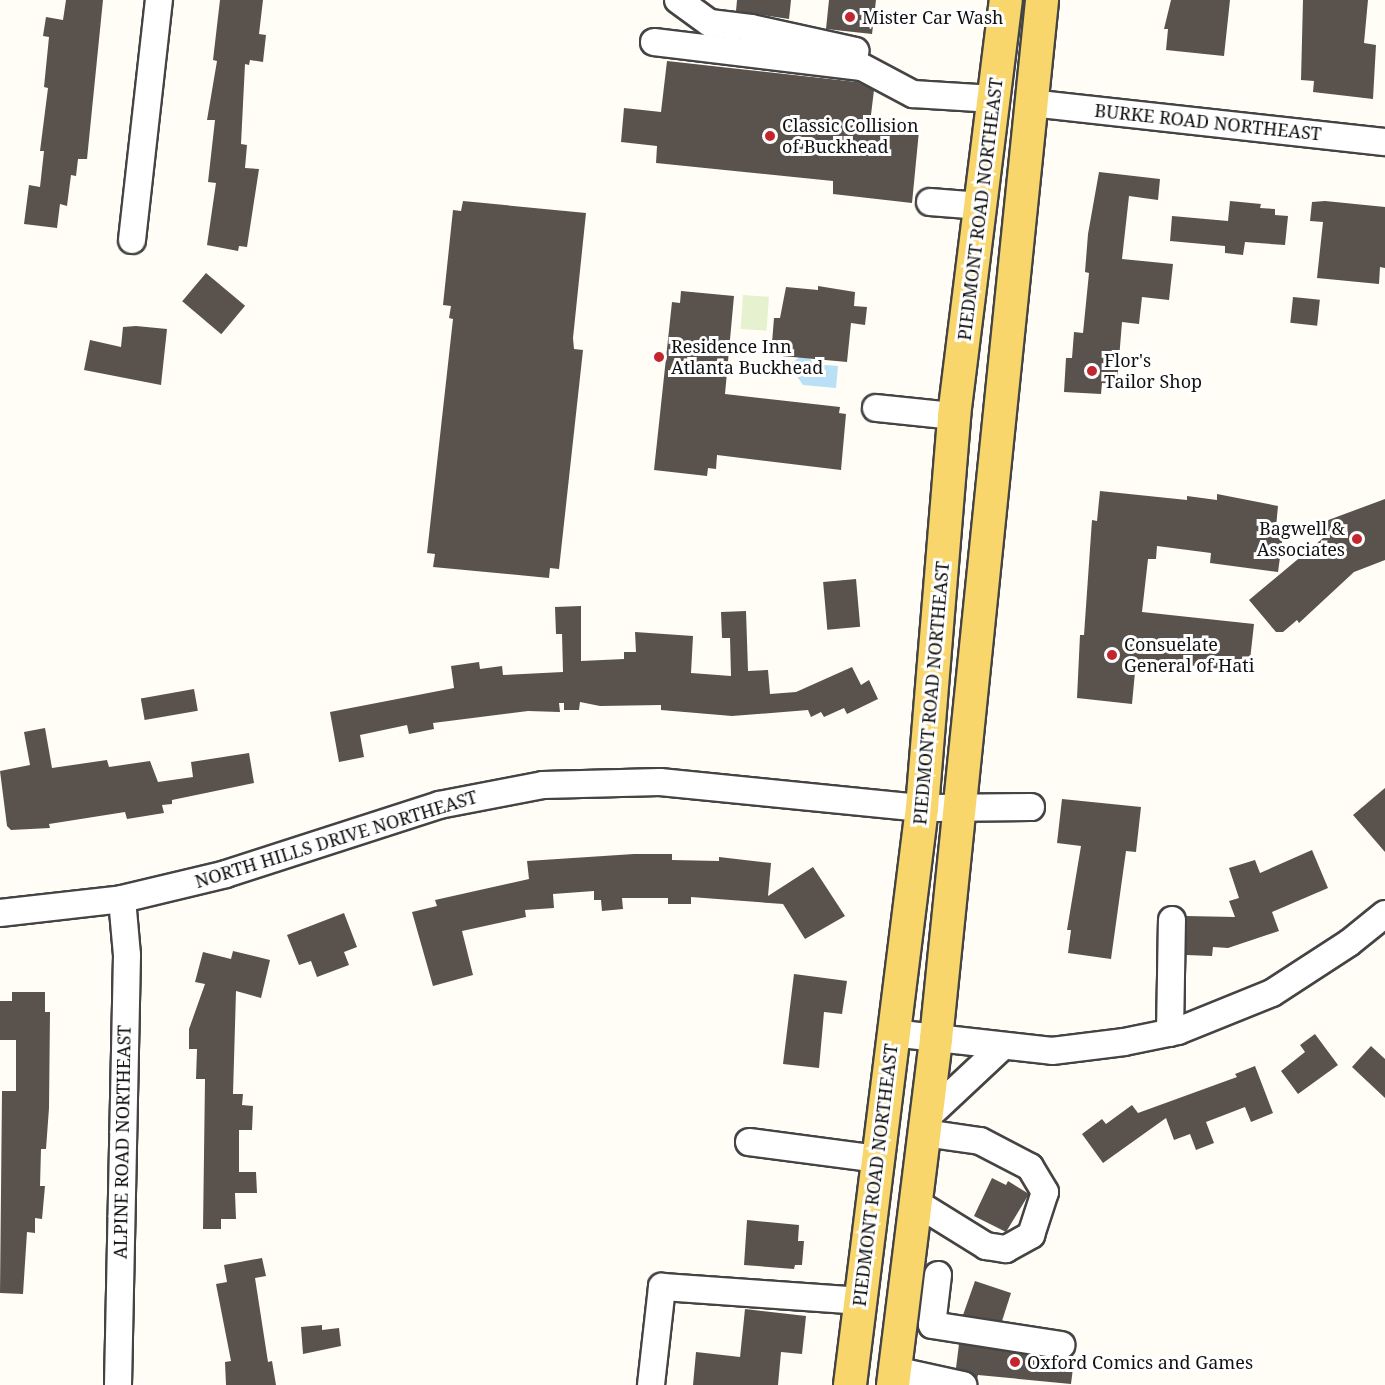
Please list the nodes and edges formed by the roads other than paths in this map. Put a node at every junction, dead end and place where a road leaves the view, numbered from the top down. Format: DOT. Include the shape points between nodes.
graph roads {
  1 [pos="159,0"];
  2 [pos="667,0"];
  3 [pos="672,0"];
  4 [pos="678,0"];
  5 [pos="1006,0"];
  6 [pos="1042,0"];
  7 [pos="654,42"];
  8 [pos="939,98"];
  9 [pos="994,99"];
  10 [pos="1031,103"];
  11 [pos="1385,142"];
  12 [pos="930,202"];
  13 [pos="981,206"];
  14 [pos="132,240"];
  15 [pos="876,408"];
  16 [pos="954,416"];
  17 [pos="960,807"];
  18 [pos="1031,807"];
  19 [pos="922,808"];
  20 [pos="122,899"];
  21 [pos="0,913"];
  22 [pos="1385,914"];
  23 [pos="1172,920"];
  24 [pos="1170,1033"];
  25 [pos="892,1034"];
  26 [pos="936,1039"];
  27 [pos="1003,1046"];
  28 [pos="925,1126"];
  29 [pos="749,1142"];
  30 [pos="879,1159"];
  31 [pos="915,1202"];
  32 [pos="938,1275"];
  33 [pos="860,1301"];
  34 [pos="899,1320"];
  35 [pos="932,1325"];
  36 [pos="1061,1345"];
  37 [pos="894,1377"];
  38 [pos="118,1385"];
  39 [pos="651,1385"];
  40 [pos="850,1385"];
  41 [pos="963,1385"];
  1 -- 14 [label="street"];
  2 -- 3 [label="street"];
  4 -- 8 [label="street" via="710,23 840,46 878,58"];
  5 -- 9 [label="main road, PIEDMONT ROAD NORTHEAST"];
  6 -- 10 [label="main road, PIEDMONT ROAD NORTHEAST"];
  7 -- 8 [label="street" via="862,67 913,94"];
  8 -- 9 [label="street"];
  9 -- 13 [label="main road, PIEDMONT ROAD NORTHEAST"];
  10 -- 11 [label="street, BURKE ROAD NORTHEAST"];
  10 -- 17 [label="main road, PIEDMONT ROAD NORTHEAST"];
  12 -- 13 [label="street"];
  13 -- 16 [label="main road, PIEDMONT ROAD NORTHEAST"];
  15 -- 16 [label="street"];
  16 -- 19 [label="main road, PIEDMONT ROAD NORTHEAST"];
  17 -- 18 [label="street, NORTH HILLS DRIVE NORTHEAST"];
  17 -- 19 [label="street, NORTH HILLS DRIVE NORTHEAST"];
  17 -- 26 [label="main road, PIEDMONT ROAD NORTHEAST"];
  19 -- 20 [label="street, NORTH HILLS DRIVE NORTHEAST" via="660,782 543,785 439,805 225,874"];
  19 -- 25 [label="main road, PIEDMONT ROAD NORTHEAST"];
  20 -- 21 [label="street, NORTH HILLS DRIVE NORTHEAST"];
  20 -- 38 [label="street, ALPINE ROAD NORTHEAST" via="127,956"];
  22 -- 24 [label="street" via="1349,944 1272,993 1222,1016"];
  23 -- 24 [label="street"];
  24 -- 27 [label="street" via="1052,1051"];
  25 -- 26 [label="street"];
  25 -- 30 [label="main road, PIEDMONT ROAD NORTHEAST"];
  26 -- 27 [label="street"];
  26 -- 28 [label="main road, PIEDMONT ROAD NORTHEAST"];
  27 -- 28 [label="street"];
  28 -- 31 [label="main road, PIEDMONT ROAD NORTHEAST"];
  28 -- 31 [label="street" via="980,1141 1030,1167 1045,1192 1031,1235 1006,1249 986,1246"];
  29 -- 30 [label="street"];
  30 -- 33 [label="main road, PIEDMONT ROAD NORTHEAST"];
  31 -- 34 [label="main road, PIEDMONT ROAD NORTHEAST"];
  32 -- 35 [label="street"];
  33 -- 39 [label="street" via="662,1287"];
  33 -- 40 [label="main road, PIEDMONT ROAD NORTHEAST"];
  34 -- 35 [label="street"];
  34 -- 37 [label="main road, PIEDMONT ROAD NORTHEAST"];
  35 -- 36 [label="street"];
  37 -- 41 [label="street"];
}
